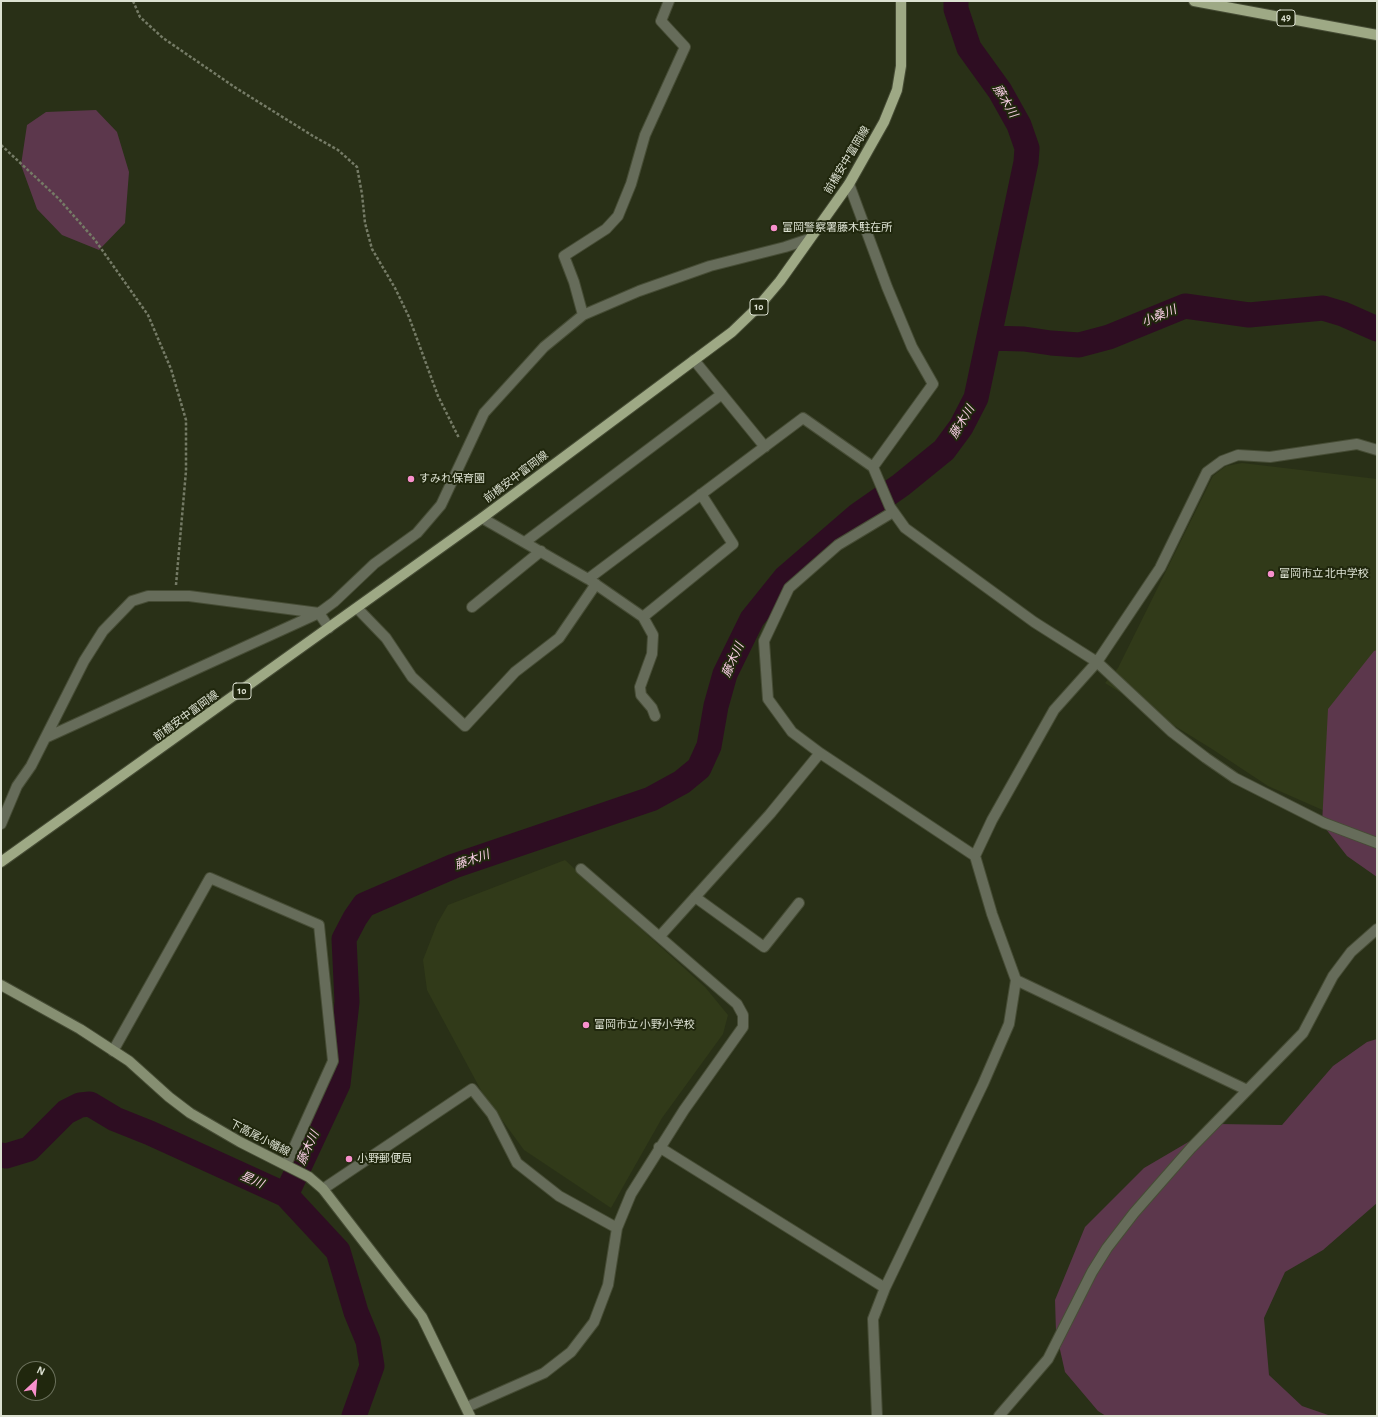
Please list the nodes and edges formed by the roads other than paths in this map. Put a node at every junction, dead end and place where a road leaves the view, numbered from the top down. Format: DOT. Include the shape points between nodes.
graph roads {
  1 [pos="669,1"];
  2 [pos="901,1"];
  3 [pos="1194,1"];
  4 [pos="1377,35"];
  5 [pos="849,184"];
  6 [pos="809,239"];
  7 [pos="583,315"];
  8 [pos="694,360"];
  9 [pos="722,394"];
  10 [pos="765,447"];
  11 [pos="1377,450"];
  12 [pos="873,467"];
  13 [pos="701,494"];
  14 [pos="891,509"];
  15 [pos="482,518"];
  16 [pos="525,542"];
  17 [pos="541,552"];
  18 [pos="592,582"];
  19 [pos="472,607"];
  20 [pos="357,608"];
  21 [pos="319,613"];
  22 [pos="643,617"];
  23 [pos="329,628"];
  24 [pos="1097,662"];
  25 [pos="655,716"];
  26 [pos="45,738"];
  27 [pos="820,753"];
  28 [pos="1,824"];
  29 [pos="1377,843"];
  30 [pos="975,856"];
  31 [pos="1,862"];
  32 [pos="581,869"];
  33 [pos="695,897"];
  34 [pos="799,904"];
  35 [pos="1377,929"];
  36 [pos="660,936"];
  37 [pos="1016,980"];
  38 [pos="1,985"];
  39 [pos="113,1051"];
  40 [pos="1247,1090"];
  41 [pos="659,1147"];
  42 [pos="289,1166"];
  43 [pos="323,1189"];
  44 [pos="617,1228"];
  45 [pos="885,1288"];
  46 [pos="469,1411"];
  47 [pos="877,1416"];
  48 [pos="999,1416"];
  1 -- 7 [label="street" via="661,21 685,47 645,135 631,184 618,216 606,229 564,256"];
  2 -- 5 [label="main road, 前橋安中富岡線 / 10" via="901,66 896,90 884,122"];
  3 -- 4 [label="main road, 49"];
  5 -- 6 [label="main road, 前橋安中富岡線 / 10"];
  5 -- 12 [label="street" via="912,347 933,384"];
  6 -- 7 [label="street" via="710,266 639,291"];
  6 -- 8 [label="main road, 前橋安中富岡線 / 10" via="758,307 732,332"];
  7 -- 21 [label="street" via="544,347 484,413 441,505 417,533 374,564"];
  8 -- 9 [label="street"];
  8 -- 15 [label="main road, 前橋安中富岡線 / 10"];
  9 -- 10 [label="street"];
  9 -- 16 [label="street"];
  10 -- 12 [label="street" via="803,418"];
  10 -- 13 [label="street"];
  11 -- 24 [label="street" via="1357,444 1270,457 1238,455 1216,465 1207,472 1160,568"];
  12 -- 14 [label="street"];
  13 -- 18 [label="street"];
  13 -- 22 [label="street" via="733,544"];
  14 -- 24 [label="street" via="905,528 1034,622"];
  14 -- 27 [label="street" via="838,545 789,588 764,641 768,699 792,732"];
  15 -- 16 [label="street"];
  15 -- 20 [label="main road, 前橋安中富岡線 / 10"];
  16 -- 17 [label="street"];
  17 -- 18 [label="street"];
  17 -- 19 [label="street"];
  18 -- 20 [label="street" via="559,638 515,672 465,726 412,677 386,638"];
  18 -- 22 [label="street"];
  20 -- 23 [label="main road, 前橋安中富岡線 / 10"];
  21 -- 23 [label="street"];
  21 -- 26 [label="street"];
  21 -- 26 [label="street" via="175,596 148,596 132,601 103,631 84,661"];
  22 -- 25 [label="street" via="653,634 652,654 640,688"];
  23 -- 31 [label="main road, 前橋安中富岡線 / 10"];
  24 -- 29 [label="street" via="1172,732 1235,778 1324,823"];
  24 -- 30 [label="street" via="1054,710 992,820"];
  26 -- 28 [label="street" via="31,766 17,786"];
  27 -- 30 [label="street"];
  27 -- 33 [label="street" via="770,814"];
  30 -- 37 [label="street" via="992,914"];
  32 -- 36 [label="street" via="645,926"];
  33 -- 34 [label="street" via="764,947"];
  33 -- 36 [label="street"];
  35 -- 40 [label="street" via="1351,952 1333,976 1303,1034"];
  36 -- 41 [label="street" via="737,1004 744,1021 740,1033"];
  37 -- 40 [label="street"];
  37 -- 45 [label="street" via="1009,1024 980,1091"];
  38 -- 39 [label="main road, 下高尾小幡線" via="80,1029"];
  39 -- 42 [label="main road, 下高尾小幡線" via="129,1061 190,1113"];
  39 -- 42 [label="street" via="210,878 320,925 333,1061"];
  40 -- 48 [label="street" via="1191,1148 1107,1248 1048,1359"];
  41 -- 44 [label="street" via="631,1194"];
  41 -- 45 [label="street"];
  42 -- 43 [label="main road, 下高尾小幡線" via="309,1177"];
  43 -- 44 [label="street" via="472,1089 492,1114 516,1163 559,1196"];
  43 -- 46 [label="main road, 下高尾小幡線" via="422,1317"];
  44 -- 46 [label="street" via="605,1293 594,1322 571,1352 544,1373"];
  45 -- 47 [label="street" via="873,1319"];
}
